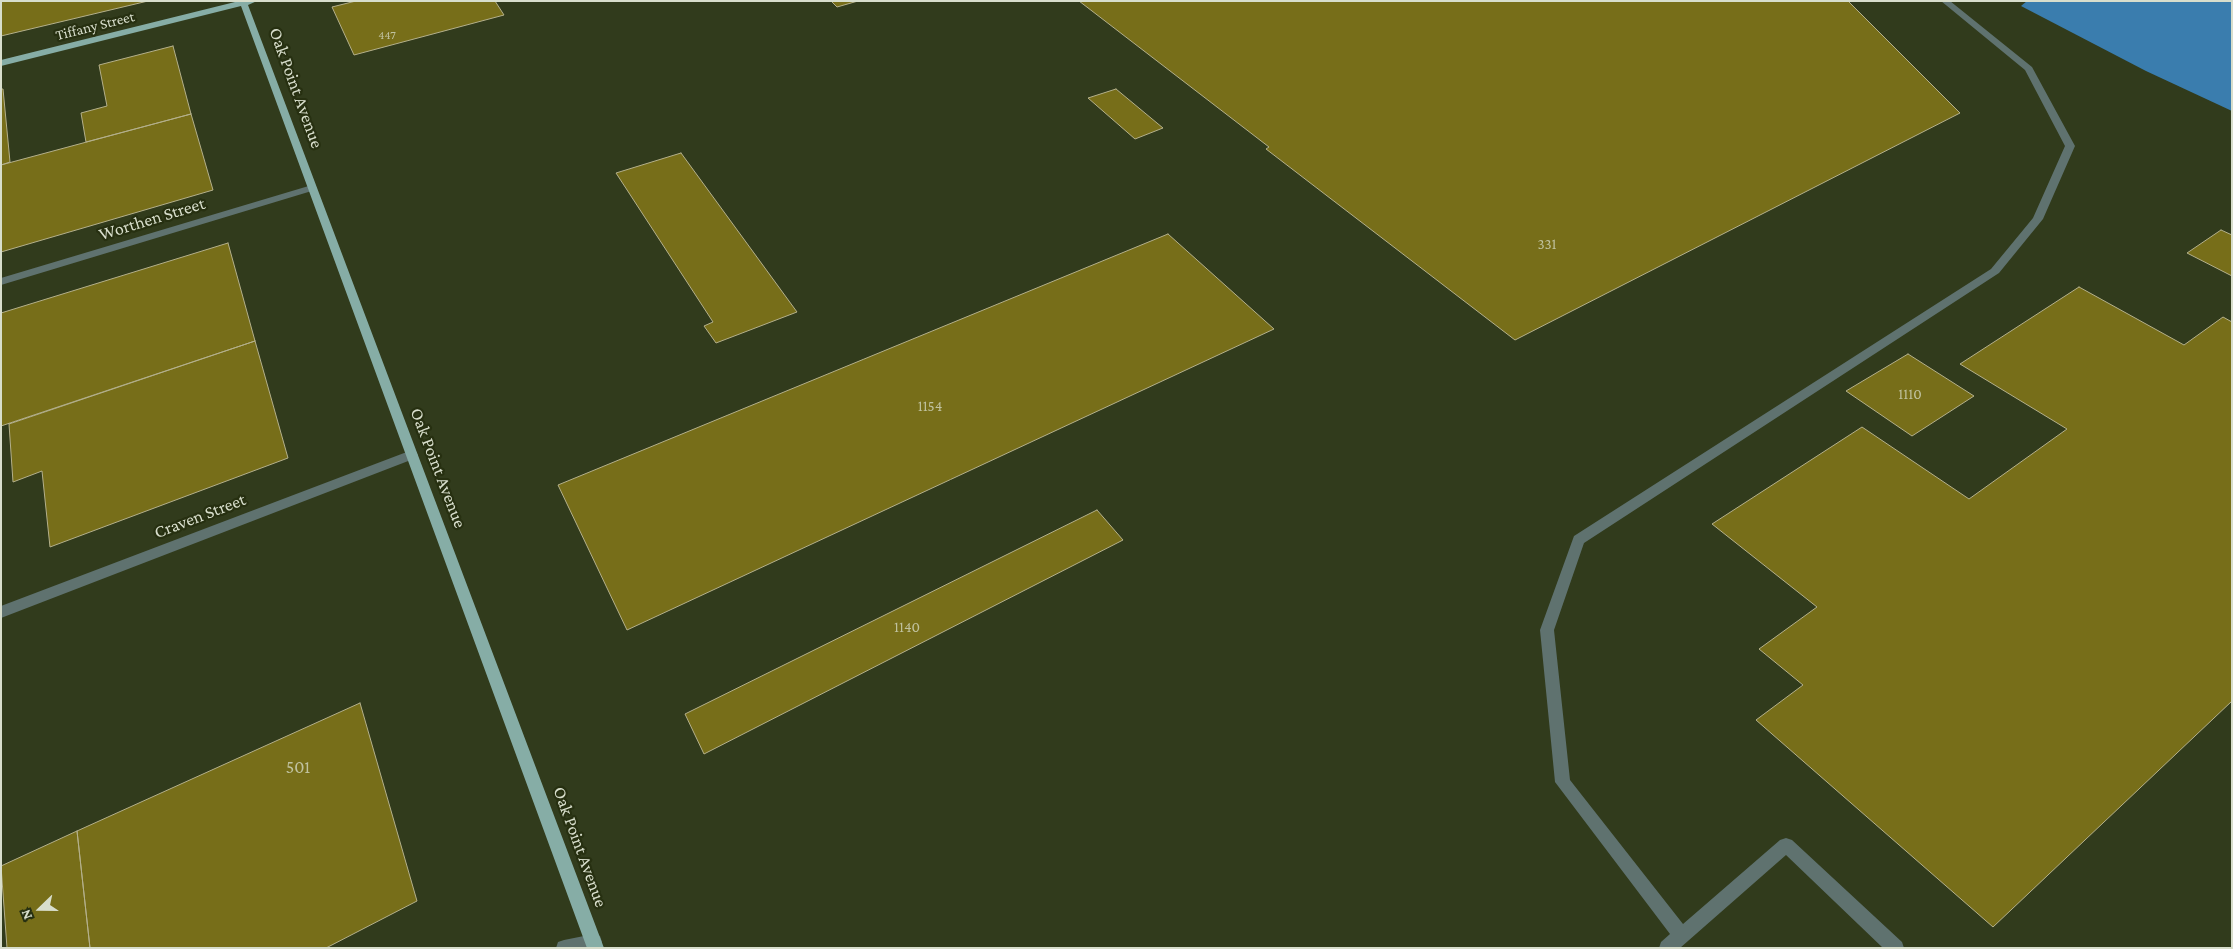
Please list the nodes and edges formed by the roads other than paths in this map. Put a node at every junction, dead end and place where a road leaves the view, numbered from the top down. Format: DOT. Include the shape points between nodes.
graph roads {
  1 [pos="253,1"];
  2 [pos="1945,1"];
  3 [pos="243,3"];
  4 [pos="1,63"];
  5 [pos="312,188"];
  6 [pos="1,282"];
  7 [pos="412,455"];
  8 [pos="1,612"];
  9 [pos="1681,935"];
  10 [pos="593,946"];
  11 [pos="564,948"];
  12 [pos="1667,948"];
  13 [pos="1896,948"];
  1 -- 3 [label="main road, Tiffany Street"];
  2 -- 9 [label="street" via="2029,69 2070,146 2038,219 1994,270 1579,540 1547,630 1563,782"];
  3 -- 4 [label="main road, Tiffany Street"];
  3 -- 5 [label="main road, Oak Point Avenue"];
  5 -- 6 [label="street, Worthen Street"];
  5 -- 7 [label="main road, Oak Point Avenue"];
  7 -- 8 [label="street, Craven Street"];
  7 -- 10 [label="main road, Oak Point Avenue"];
  9 -- 12 [label="street"];
  9 -- 13 [label="street" via="1786,845"];
  10 -- 11 [label="street"];
}
